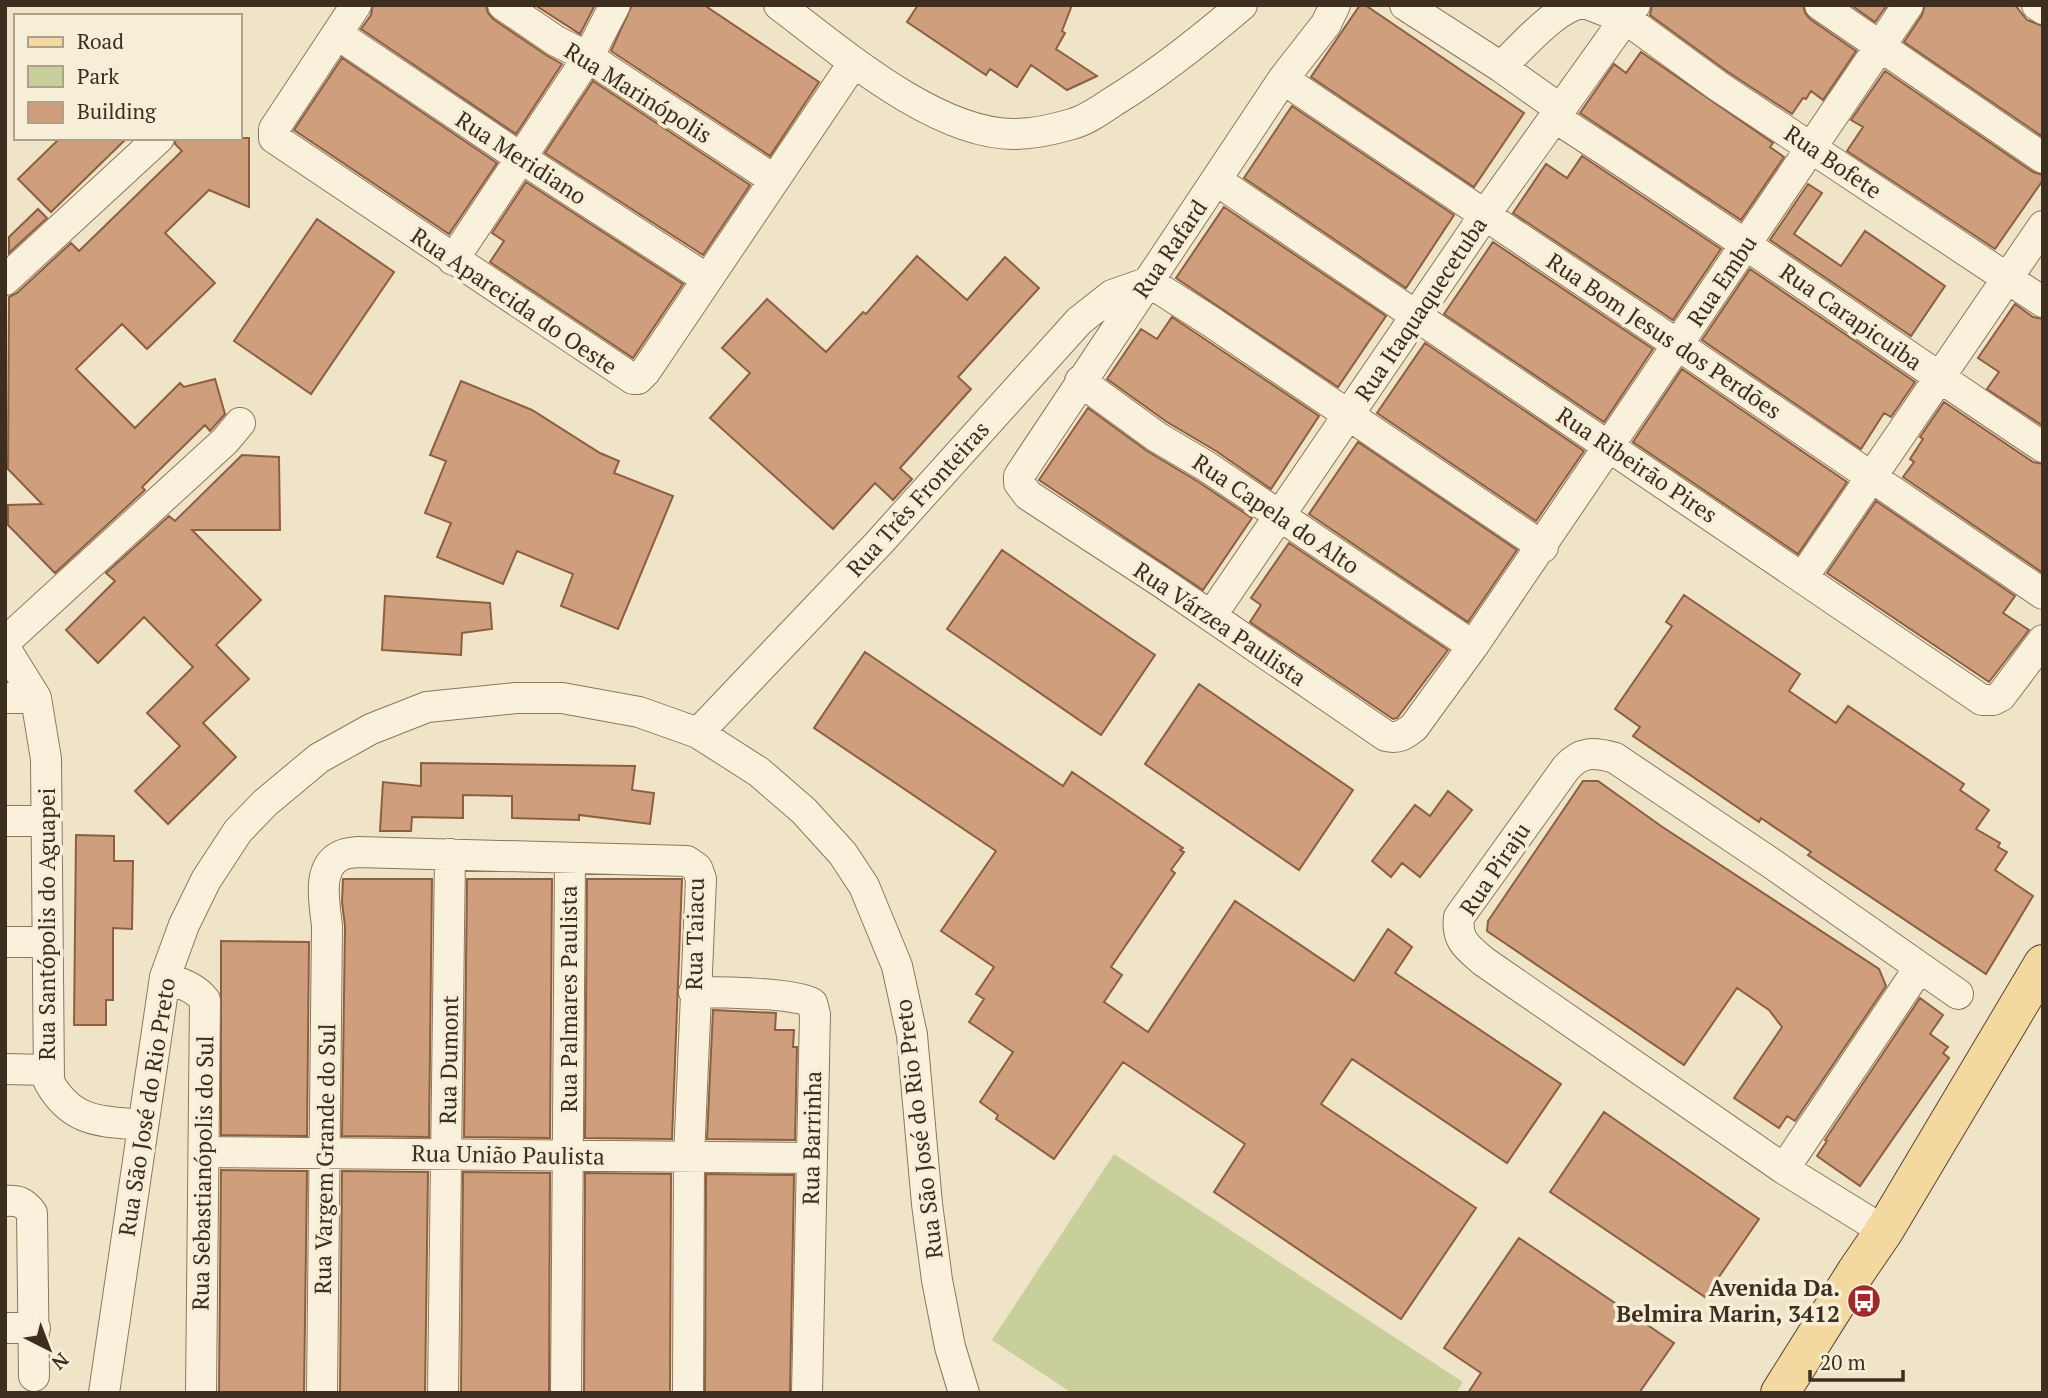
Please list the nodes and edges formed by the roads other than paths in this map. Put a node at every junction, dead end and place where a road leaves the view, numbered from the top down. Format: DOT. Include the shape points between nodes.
graph roads {
  1 [pos="356,5"];
  2 [pos="503,5"];
  3 [pos="615,5"];
  4 [pos="779,5"];
  5 [pos="1242,5"];
  6 [pos="1335,5"];
  7 [pos="1405,5"];
  8 [pos="1575,5"];
  9 [pos="1590,5"];
  10 [pos="1820,5"];
  11 [pos="1908,5"];
  12 [pos="2037,5"];
  13 [pos="2043,9"];
  14 [pos="1631,12"];
  15 [pos="337,34"];
  16 [pos="1880,46"];
  17 [pos="588,57"];
  18 [pos="854,62"];
  19 [pos="1501,66"];
  20 [pos="1283,79"];
  21 [pos="1557,113"];
  22 [pos="157,140"];
  23 [pos="1812,148"];
  24 [pos="521,158"];
  25 [pos="2043,158"];
  26 [pos="774,179"];
  27 [pos="1216,180"];
  28 [pos="1484,216"];
  29 [pos="2043,226"];
  30 [pos="1747,244"];
  31 [pos="453,260"];
  32 [pos="707,279"];
  33 [pos="2008,279"];
  34 [pos="5,280"];
  35 [pos="1149,282"];
  36 [pos="2043,302"];
  37 [pos="1415,316"];
  38 [pos="1678,346"];
  39 [pos="1938,377"];
  40 [pos="1080,381"];
  41 [pos="1348,416"];
  42 [pos="240,423"];
  43 [pos="1610,446"];
  44 [pos="2043,447"];
  45 [pos="1870,477"];
  46 [pos="1028,495"];
  47 [pos="1281,516"];
  48 [pos="1543,547"];
  49 [pos="1803,578"];
  50 [pos="2043,594"];
  51 [pos="1211,616"];
  52 [pos="2043,640"];
  53 [pos="5,642"];
  54 [pos="1474,646"];
  55 [pos="5,648"];
  56 [pos="5,698"];
  57 [pos="36,698"];
  58 [pos="1414,727"];
  59 [pos="698,733"];
  60 [pos="5,821"];
  61 [pos="46,821"];
  62 [pos="450,854"];
  63 [pos="570,858"];
  64 [pos="327,926"];
  65 [pos="5,942"];
  66 [pos="47,942"];
  67 [pos="2043,964"];
  68 [pos="1919,968"];
  69 [pos="165,977"];
  70 [pos="694,992"];
  71 [pos="1958,995"];
  72 [pos="5,1069"];
  73 [pos="47,1070"];
  74 [pos="143,1125"];
  75 [pos="204,1153"];
  76 [pos="325,1153"];
  77 [pos="447,1154"];
  78 [pos="568,1156"];
  79 [pos="689,1157"];
  80 [pos="811,1158"];
  81 [pos="1784,1169"];
  82 [pos="5,1201"];
  83 [pos="1884,1231"];
  84 [pos="5,1328"];
  85 [pos="35,1328"];
  86 [pos="34,1376"];
  87 [pos="104,1393"];
  88 [pos="201,1393"];
  89 [pos="321,1393"];
  90 [pos="443,1393"];
  91 [pos="566,1393"];
  92 [pos="688,1393"];
  93 [pos="807,1393"];
  94 [pos="964,1393"];
  95 [pos="1780,1393"];
  1 -- 15 [label="street, Rua Aparecida do Oeste"];
  2 -- 17 [label="street, Rua Marinópolis"];
  3 -- 17 [label="street"];
  4 -- 18 [label="street"];
  5 -- 18 [label="street" via="1173,61 1105,107 1074,124 1015,134 954,121"];
  6 -- 20 [label="street, Rua Rafard" via="1326,24"];
  7 -- 19 [label="street, Rua Carapicuiba"];
  8 -- 19 [label="street"];
  9 -- 14 [label="street"];
  10 -- 16 [label="street"];
  11 -- 16 [label="street, Rua Embu"];
  12 -- 13 [label="street"];
  14 -- 21 [label="street, Rua Itaquaquecetuba"];
  14 -- 23 [label="street, Rua Bofete" via="1718,86"];
  15 -- 24 [label="street, Rua Meridiano"];
  15 -- 31 [label="street, Rua Aparecida do Oeste" via="274,129 274,138"];
  16 -- 23 [label="street, Rua Embu"];
  16 -- 25 [label="street"];
  17 -- 24 [label="street"];
  17 -- 26 [label="street, Rua Marinópolis"];
  18 -- 26 [label="street, Rua Aparecida do Oeste"];
  19 -- 21 [label="street, Rua Carapicuiba"];
  20 -- 27 [label="street, Rua Rafard"];
  20 -- 28 [label="street, Rua Bom Jesus dos Perdões"];
  21 -- 28 [label="street, Rua Itaquaquecetuba"];
  21 -- 30 [label="street, Rua Carapicuiba"];
  22 -- 34 [label="street"];
  23 -- 30 [label="street, Rua Embu"];
  23 -- 33 [label="street, Rua Bofete"];
  24 -- 31 [label="street"];
  24 -- 32 [label="street, Rua Meridiano"];
  26 -- 32 [label="street, Rua Aparecida do Oeste"];
  27 -- 35 [label="street, Rua Rafard"];
  27 -- 37 [label="street, Rua Ribeirão Pires"];
  28 -- 37 [label="street, Rua Itaquaquecetuba"];
  28 -- 38 [label="street, Rua Bom Jesus dos Perdões"];
  29 -- 33 [label="street"];
  30 -- 38 [label="street, Rua Embu"];
  30 -- 39 [label="street, Rua Carapicuiba"];
  31 -- 32 [label="street, Rua Aparecida do Oeste" via="633,379 645,372"];
  33 -- 36 [label="street, Rua Bofete"];
  33 -- 39 [label="street"];
  35 -- 40 [label="street, Rua Rafard"];
  35 -- 41 [label="street"];
  35 -- 59 [label="street, Rua Três Fronteiras" via="1112,295 1079,321 878,544"];
  37 -- 41 [label="street, Rua Itaquaquecetuba"];
  37 -- 43 [label="street, Rua Ribeirão Pires"];
  38 -- 43 [label="street, Rua Embu"];
  38 -- 45 [label="street, Rua Bom Jesus dos Perdões"];
  39 -- 44 [label="street, Rua Carapicuiba"];
  39 -- 45 [label="street"];
  40 -- 46 [label="street, Rua Rafard" via="1019,476 1018,483"];
  40 -- 47 [label="street, Rua Capela do Alto" via="1157,437"];
  41 -- 47 [label="street, Rua Itaquaquecetuba"];
  41 -- 48 [label="street"];
  42 -- 53 [label="street"];
  43 -- 48 [label="street, Rua Embu"];
  43 -- 49 [label="street, Rua Ribeirão Pires"];
  45 -- 49 [label="street"];
  45 -- 50 [label="street, Rua Bom Jesus dos Perdões"];
  46 -- 51 [label="street, Rua Várzea Paulista"];
  47 -- 51 [label="street, Rua Itaquaquecetuba"];
  47 -- 54 [label="street, Rua Capela do Alto"];
  48 -- 54 [label="street, Rua Embu"];
  49 -- 52 [label="street, Rua Ribeirão Pires" via="1982,700 2001,695"];
  51 -- 58 [label="street, Rua Várzea Paulista" via="1386,736 1405,735"];
  54 -- 58 [label="street, Rua Embu"];
  55 -- 57 [label="street"];
  56 -- 57 [label="street"];
  57 -- 61 [label="street, Rua Santópolis do Aguapei" via="46,759"];
  59 -- 69 [label="street, Rua São José do Rio Preto" via="639,712 562,698 426,707 371,729 319,758 238,831 206,880"];
  59 -- 94 [label="street, Rua São José do Rio Preto" via="759,772 804,811 843,855 864,886 893,956 912,1035 937,1280"];
  60 -- 61 [label="street"];
  61 -- 66 [label="street, Rua Santópolis do Aguapei"];
  62 -- 63 [label="street, Rua Taiacu"];
  62 -- 64 [label="street, Rua Taiacu" via="357,852 340,856 325,879"];
  62 -- 77 [label="street, Rua Dumont"];
  63 -- 70 [label="street, Rua Taiacu" via="687,861 697,868 701,879"];
  63 -- 78 [label="street, Rua Palmares Paulista"];
  64 -- 76 [label="street, Rua Vargem Grande do Sul"];
  65 -- 66 [label="street"];
  66 -- 73 [label="street, Rua Santópolis do Aguapei"];
  67 -- 83 [label="main road"];
  68 -- 71 [label="street, Rua Piraju"];
  68 -- 81 [label="street"];
  68 -- 81 [label="street, Rua Piraju" via="1615,758 1594,752 1576,757 1566,768 1459,917 1457,932 1483,961"];
  69 -- 74 [label="street, Rua São José do Rio Preto"];
  69 -- 75 [label="street, Rua Sebastianópolis do Sul" via="200,993 205,1000"];
  70 -- 79 [label="street, Rua Taiacu"];
  70 -- 80 [label="street, Rua Barrinha" via="793,997 813,1004"];
  72 -- 73 [label="street"];
  73 -- 74 [label="street, Rua Santópolis do Aguapei" via="58,1098 71,1111 93,1120"];
  74 -- 87 [label="street, Rua São José do Rio Preto"];
  75 -- 76 [label="street, Rua União Paulista"];
  75 -- 88 [label="street, Rua Sebastianópolis do Sul"];
  76 -- 77 [label="street, Rua União Paulista"];
  76 -- 89 [label="street, Rua Vargem Grande do Sul"];
  77 -- 78 [label="street, Rua União Paulista"];
  77 -- 90 [label="street, Rua Dumont"];
  78 -- 79 [label="street, Rua União Paulista"];
  78 -- 91 [label="street, Rua Palmares Paulista"];
  79 -- 80 [label="street, Rua União Paulista"];
  79 -- 92 [label="street, Rua Taiacu"];
  80 -- 93 [label="street, Rua Barrinha"];
  81 -- 83 [label="street, Rua Piraju"];
  82 -- 85 [label="street" via="17,1200 32,1213"];
  83 -- 95 [label="main road"];
  84 -- 85 [label="street"];
  85 -- 86 [label="street"];
}
